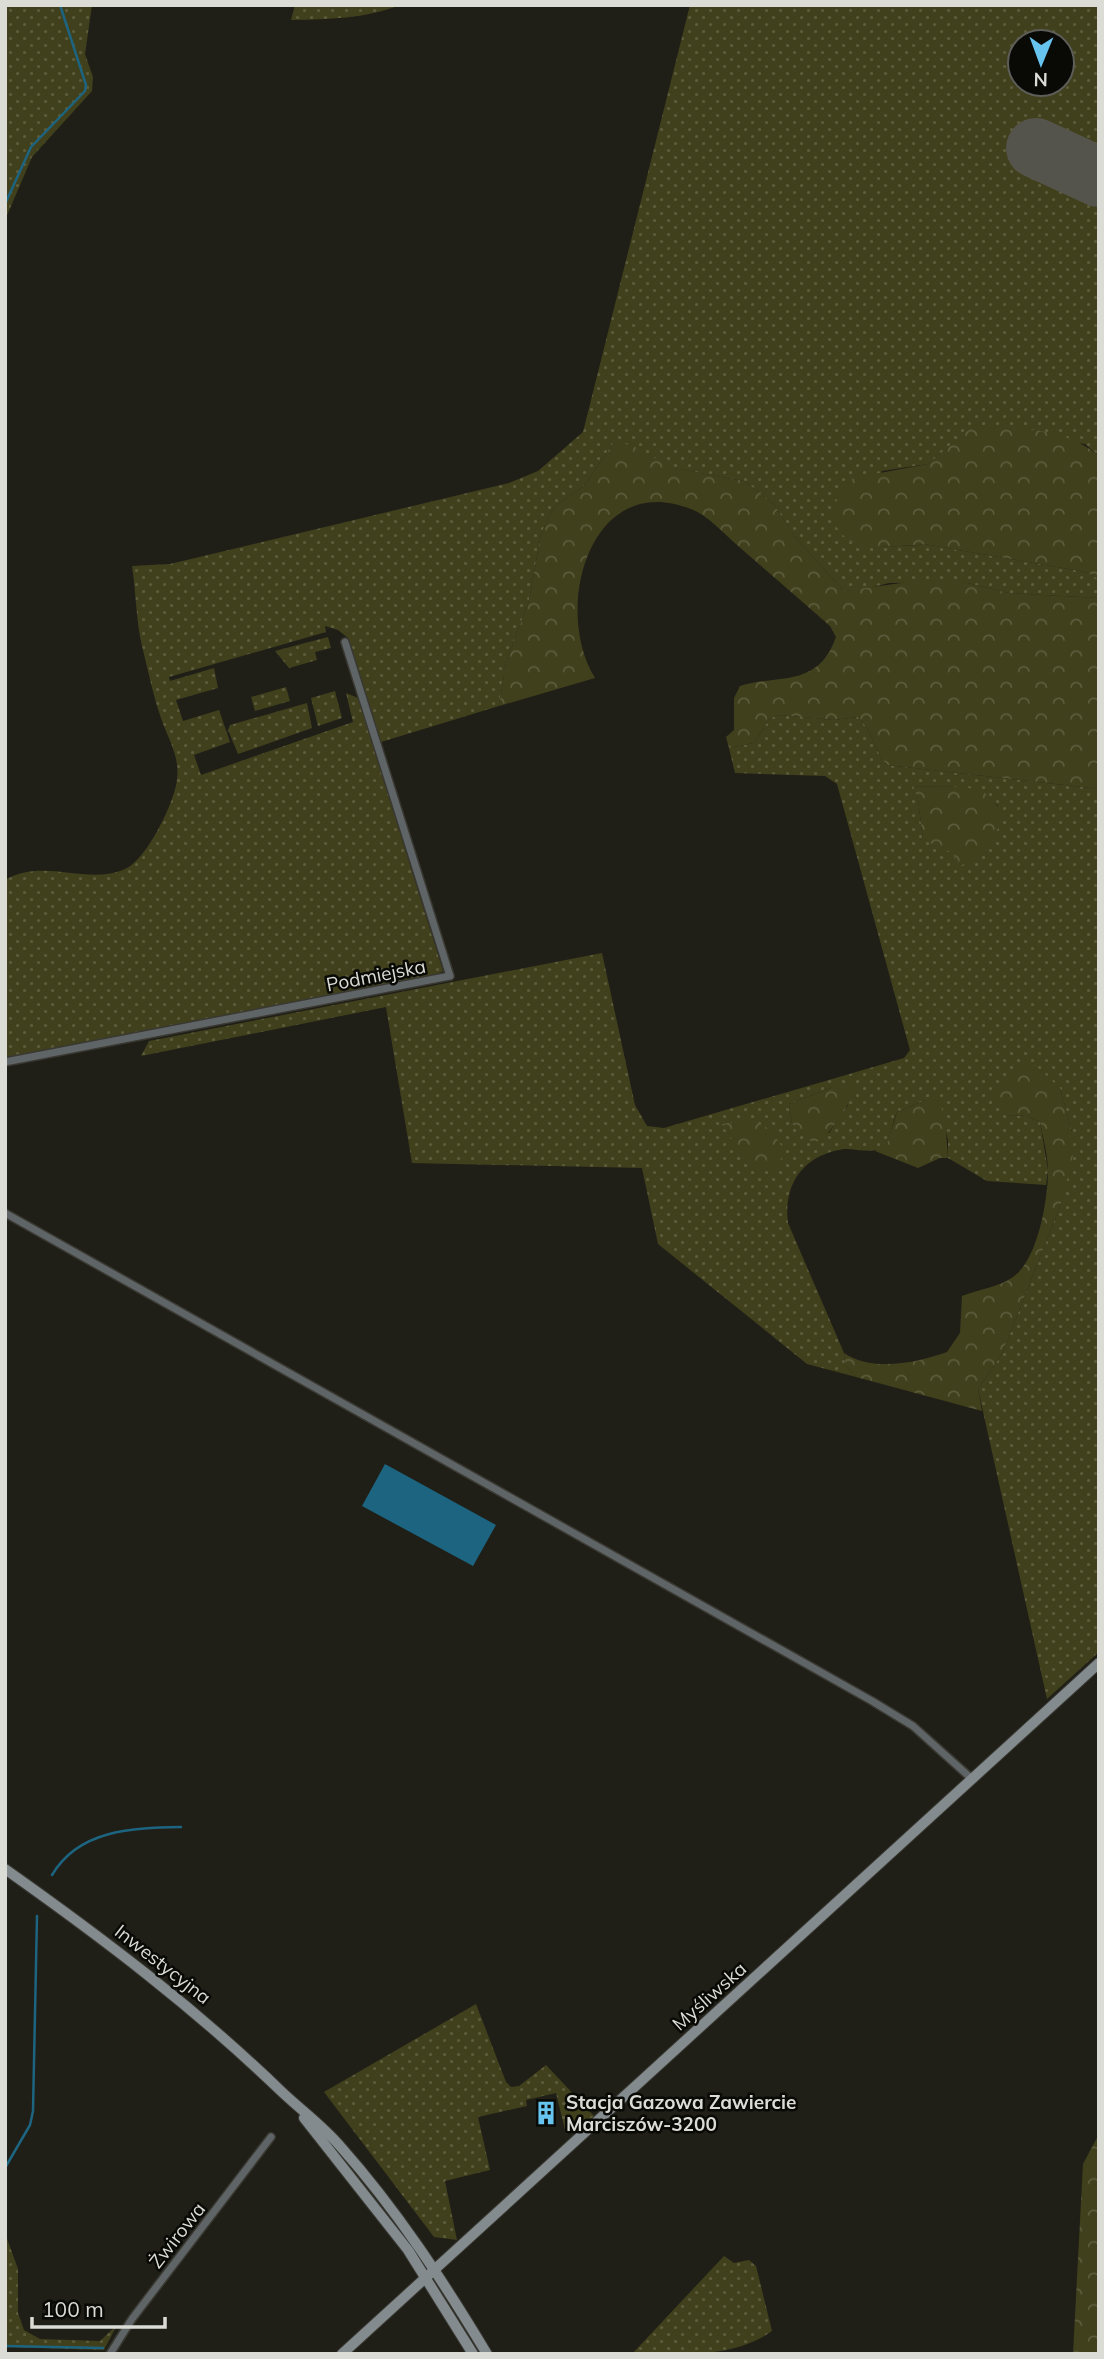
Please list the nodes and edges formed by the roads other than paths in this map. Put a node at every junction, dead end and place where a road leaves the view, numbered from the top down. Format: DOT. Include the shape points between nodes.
graph roads {
  1 [pos="345,642"];
  2 [pos="5,1062"];
  3 [pos="5,1213"];
  4 [pos="1099,1663"];
  5 [pos="972,1779"];
  6 [pos="5,1869"];
  7 [pos="289,2098"];
  8 [pos="271,2137"];
  9 [pos="436,2269"];
  10 [pos="427,2277"];
  11 [pos="110,2354"];
  12 [pos="342,2354"];
  13 [pos="473,2354"];
  14 [pos="487,2354"];
  1 -- 2 [label="street, Podmiejska" via="450,976"];
  3 -- 5 [label="street" via="872,1701 914,1726"];
  4 -- 5 [label="street, Myśliwska"];
  5 -- 9 [label="street, Myśliwska"];
  6 -- 7 [label="street, Inwestycyjna" via="153,1976"];
  7 -- 9 [label="street, Inwestycyjna" via="340,2145"];
  7 -- 10 [label="street, Inwestycyjna"];
  8 -- 11 [label="street, Żwirowa"];
  9 -- 10 [label="street, Myśliwska"];
  9 -- 14 [label="street, Inwestycyjna"];
  10 -- 12 [label="street, Myśliwska"];
  10 -- 13 [label="street, Inwestycyjna"];
}
